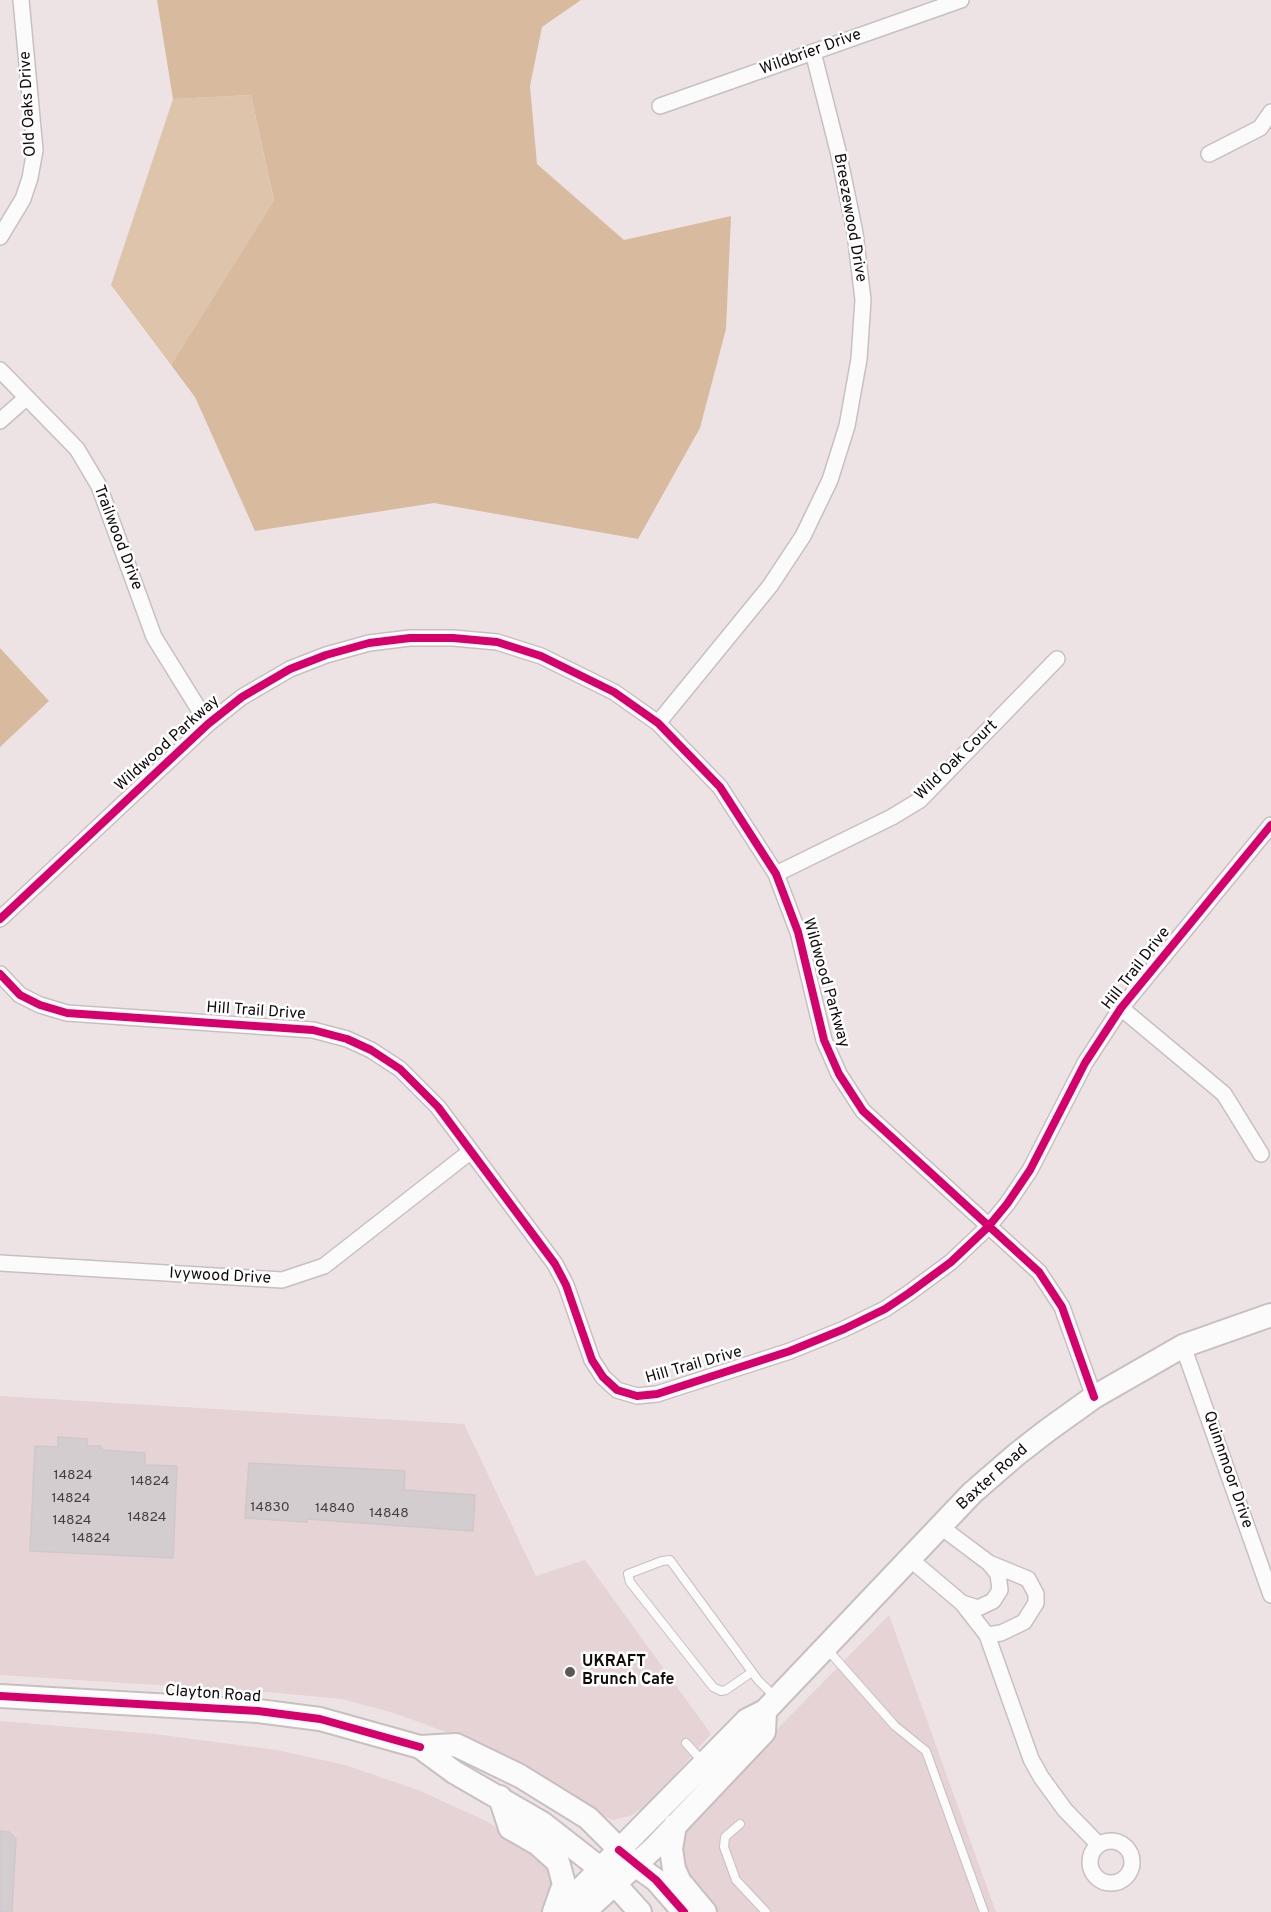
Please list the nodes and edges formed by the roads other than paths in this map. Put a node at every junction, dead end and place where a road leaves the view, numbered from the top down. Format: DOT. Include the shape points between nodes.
graph roads {
  1 [pos="21,0"];
  2 [pos="961,0"];
  3 [pos="813,52"];
  4 [pos="660,106"];
  5 [pos="1271,112"];
  6 [pos="1209,154"];
  7 [pos="0,237"];
  8 [pos="0,370"];
  9 [pos="26,398"];
  10 [pos="0,421"];
  11 [pos="1057,659"];
  12 [pos="658,723"];
  13 [pos="208,724"];
  14 [pos="1271,825"];
  15 [pos="776,874"];
  16 [pos="0,919"];
  17 [pos="0,974"];
  18 [pos="1121,1008"];
  19 [pos="471,1151"];
  20 [pos="1261,1154"];
  21 [pos="988,1227"];
  22 [pos="0,1263"];
  23 [pos="1271,1315"];
  24 [pos="1183,1346"];
  25 [pos="1094,1397"];
  26 [pos="941,1527"];
  27 [pos="910,1559"];
  28 [pos="989,1563"];
  29 [pos="1271,1595"];
  30 [pos="962,1604"];
  31 [pos="987,1635"];
  32 [pos="826,1647"];
  33 [pos="752,1672"];
  34 [pos="0,1696"];
  35 [pos="771,1705"];
  36 [pos="686,1743"];
  37 [pos="420,1747"];
  38 [pos="704,1763"];
  39 [pos="500,1797"];
  40 [pos="740,1824"];
  41 [pos="675,1826"];
  42 [pos="1099,1845"];
  43 [pos="627,1858"];
  44 [pos="609,1876"];
  45 [pos="556,1912"];
  46 [pos="585,1912"];
  47 [pos="640,1912"];
  48 [pos="684,1912"];
  49 [pos="705,1912"];
  50 [pos="766,1912"];
  51 [pos="984,1912"];
  1 -- 7 [label="street, Old Oaks Drive" via="35,150 23,199"];
  2 -- 3 [label="street, Wildbrier Drive"];
  3 -- 4 [label="street, Wildbrier Drive"];
  3 -- 12 [label="street, Breezewood Drive" via="855,233 862,300 859,359 847,426 830,480 803,536 770,586"];
  5 -- 6 [label="street" via="1260,128"];
  8 -- 9 [label="street, Trailwood Drive"];
  9 -- 10 [label="street"];
  9 -- 13 [label="street, Trailwood Drive" via="77,449 99,486 154,636"];
  11 -- 15 [label="street, Wild Oak Court" via="920,800"];
  12 -- 13 [label="street, Wildwood Parkway" via="614,692 541,656 497,642 410,638 369,643 290,669 242,697"];
  12 -- 15 [label="street, Wildwood Parkway" via="720,788"];
  13 -- 16 [label="street, Wildwood Parkway"];
  14 -- 18 [label="street, Hill Trail Drive"];
  15 -- 21 [label="street, Wildwood Parkway" via="798,932 824,1040 839,1074 863,1111"];
  17 -- 19 [label="street, Hill Trail Drive" via="20,994 67,1013 313,1030 347,1039 400,1069 438,1107"];
  18 -- 20 [label="street" via="1224,1094"];
  18 -- 21 [label="street, Hill Trail Drive" via="1085,1063 1030,1170"];
  19 -- 21 [label="street, Hill Trail Drive" via="555,1264 592,1360 603,1377 617,1390 637,1396 668,1391 790,1352 844,1329 909,1293 951,1262"];
  19 -- 22 [label="street, Ivywood Drive" via="324,1266 282,1280"];
  21 -- 25 [label="street, Wildwood Parkway" via="1039,1272 1062,1307"];
  23 -- 24 [label="main road, Baxter Road"];
  24 -- 25 [label="main road, Baxter Road"];
  24 -- 29 [label="street, Quinnmoor Drive"];
  25 -- 26 [label="main road, Baxter Road" via="1017,1454 972,1493"];
  26 -- 27 [label="main road, Baxter Road"];
  26 -- 28 [label="street"];
  27 -- 30 [label="street"];
  27 -- 32 [label="main road, Baxter Road"];
  28 -- 30 [label="street" via="1000,1582 996,1598 978,1608"];
  28 -- 31 [label="street" via="1028,1579 1036,1603 1024,1622"];
  30 -- 31 [label="street"];
  31 -- 42 [label="street" via="1031,1759 1065,1810"];
  32 -- 35 [label="main road, Baxter Road"];
  32 -- 51 [label="lane" via="895,1726 926,1751"];
  33 -- 33 [label="lane" via="670,1560 628,1574 630,1582 713,1687 726,1690"];
  33 -- 35 [label="lane"];
  34 -- 37 [label="main road, Clayton Road" via="198,1707 320,1719"];
  35 -- 38 [label="main road, Baxter Road" via="747,1720"];
  35 -- 41 [label="main road, Baxter Road" via="764,1732"];
  36 -- 38 [label="lane"];
  37 -- 39 [label="main road, Clayton Road" via="454,1772"];
  37 -- 43 [label="main road, Clayton Road" via="456,1745 520,1776 588,1818"];
  38 -- 43 [label="main road, Baxter Road"];
  39 -- 44 [label="main road, Clayton Road" via="542,1823"];
  39 -- 45 [label="main road" via="510,1828 538,1844 558,1862 564,1884"];
  40 -- 50 [label="lane" via="725,1838 724,1847 736,1880"];
  41 -- 43 [label="main road, Baxter Road"];
  41 -- 49 [label="main road" via="670,1849 674,1869"];
  43 -- 44 [label="main road, Baxter Road"];
  43 -- 48 [label="main road, Clayton Road" via="656,1880"];
  44 -- 45 [label="main road, Baxter Road"];
  44 -- 46 [label="main road, Baxter Road"];
  44 -- 47 [label="main road, Clayton Road"];
}
